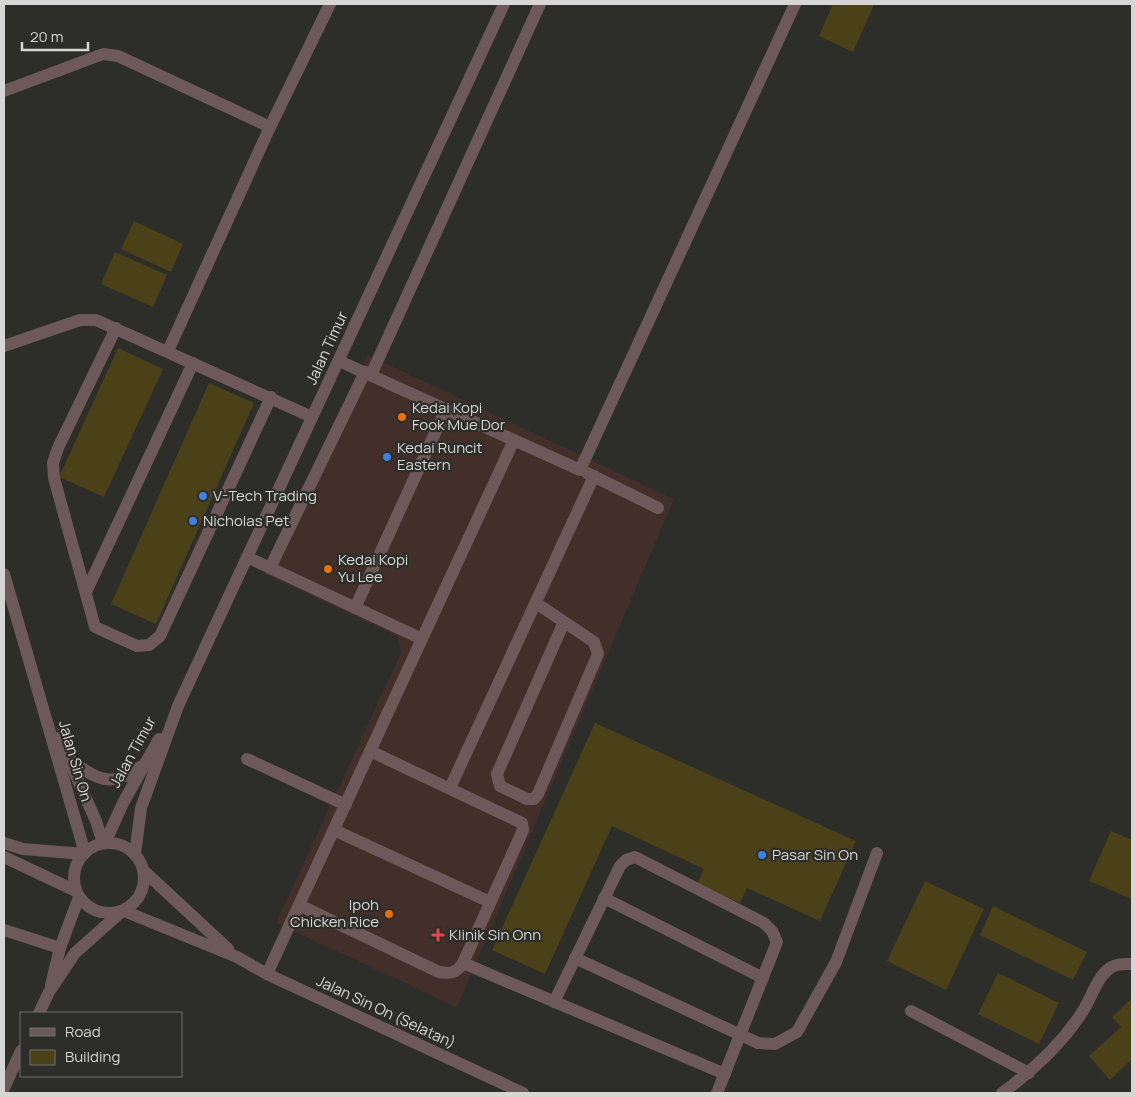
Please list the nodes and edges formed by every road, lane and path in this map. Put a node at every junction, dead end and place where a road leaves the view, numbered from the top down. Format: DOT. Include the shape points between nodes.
graph roads {
  1 [pos="330,4"];
  2 [pos="504,4"];
  3 [pos="540,4"];
  4 [pos="795,4"];
  5 [pos="4,91"];
  6 [pos="270,127"];
  7 [pos="116,328"];
  8 [pos="4,346"];
  9 [pos="168,351"];
  10 [pos="339,361"];
  11 [pos="193,363"];
  12 [pos="368,374"];
  13 [pos="271,397"];
  14 [pos="446,409"];
  15 [pos="312,417"];
  16 [pos="514,440"];
  17 [pos="580,470"];
  18 [pos="594,476"];
  19 [pos="658,508"];
  20 [pos="247,557"];
  21 [pos="270,568"];
  22 [pos="4,574"];
  23 [pos="86,592"];
  24 [pos="536,603"];
  25 [pos="355,608"];
  26 [pos="564,622"];
  27 [pos="422,640"];
  28 [pos="35,678"];
  29 [pos="178,706"];
  30 [pos="370,751"];
  31 [pos="67,758"];
  32 [pos="247,759"];
  33 [pos="146,762"];
  34 [pos="450,788"];
  35 [pos="346,805"];
  36 [pos="334,830"];
  37 [pos="4,843"];
  38 [pos="104,843"];
  39 [pos="877,853"];
  40 [pos="84,854"];
  41 [pos="135,854"];
  42 [pos="4,857"];
  43 [pos="144,871"];
  44 [pos="78,894"];
  45 [pos="604,898"];
  46 [pos="490,902"];
  47 [pos="299,905"];
  48 [pos="123,911"];
  49 [pos="4,930"];
  50 [pos="60,948"];
  51 [pos="237,957"];
  52 [pos="575,958"];
  53 [pos="463,963"];
  54 [pos="1132,964"];
  55 [pos="267,974"];
  56 [pos="763,978"];
  57 [pos="49,992"];
  58 [pos="554,1002"];
  59 [pos="911,1011"];
  60 [pos="39,1012"];
  61 [pos="742,1035"];
  62 [pos="20,1053"];
  63 [pos="725,1074"];
  64 [pos="1029,1074"];
  65 [pos="4,1088"];
  66 [pos="523,1093"];
  67 [pos="717,1093"];
  68 [pos="1002,1093"];
  1 -- 6 [label="street"];
  2 -- 10 [label="street, Jalan Timur"];
  3 -- 12 [label="street"];
  4 -- 17 [label="street"];
  5 -- 6 [label="street" via="102,54 118,56"];
  6 -- 9 [label="street"];
  7 -- 8 [label="street" via="96,320 80,320"];
  7 -- 9 [label="street"];
  7 -- 23 [label="street" via="53,463 54,478"];
  9 -- 11 [label="street"];
  10 -- 12 [label="street"];
  10 -- 15 [label="street, Jalan Timur"];
  11 -- 13 [label="street"];
  11 -- 23 [label="street"];
  12 -- 14 [label="street"];
  12 -- 21 [label="street"];
  13 -- 15 [label="street"];
  13 -- 23 [label="street" via="160,636 149,645 137,646 95,627"];
  14 -- 16 [label="street"];
  14 -- 25 [label="street"];
  15 -- 20 [label="street, Jalan Timur"];
  16 -- 17 [label="street"];
  16 -- 27 [label="street"];
  17 -- 18 [label="street"];
  18 -- 19 [label="street"];
  18 -- 24 [label="street"];
  20 -- 21 [label="street"];
  20 -- 29 [label="street, Jalan Timur"];
  21 -- 25 [label="street"];
  22 -- 28 [label="street, Jalan Sin On"];
  24 -- 26 [label="street"];
  24 -- 34 [label="street"];
  25 -- 27 [label="street"];
  26 -- 26 [label="street" via="594,642 598,654 538,794 534,799 527,799 500,786 497,774"];
  27 -- 30 [label="street"];
  28 -- 31 [label="street, Jalan Sin On"];
  28 -- 40 [label="street, Jalan Sin On"];
  29 -- 33 [label="street, Jalan Timur"];
  29 -- 41 [label="street, Jalan Timur" via="141,808"];
  30 -- 34 [label="street"];
  30 -- 35 [label="street"];
  31 -- 33 [label="street" via="86,772 114,780 127,777"];
  31 -- 38 [label="street, Jalan Sin On"];
  32 -- 35 [label="street"];
  33 -- 38 [label="street, Jalan Timur"];
  34 -- 46 [label="street" via="522,824 523,830"];
  35 -- 36 [label="street"];
  36 -- 46 [label="street"];
  36 -- 47 [label="street"];
  37 -- 40 [label="street" via="23,849"];
  38 -- 40 [label="street"];
  38 -- 41 [label="street" via="126,847"];
  39 -- 61 [label="street" via="836,962 798,1032 776,1044 758,1043"];
  40 -- 44 [label="street" via="75,872"];
  41 -- 43 [label="street"];
  42 -- 44 [label="street"];
  43 -- 48 [label="street" via="141,894"];
  43 -- 51 [label="street, Jalan Sin On (Selatan)"];
  44 -- 48 [label="street" via="86,904 102,913"];
  44 -- 50 [label="street"];
  45 -- 52 [label="street"];
  45 -- 56 [label="street"];
  45 -- 56 [label="street" via="620,866 635,857 772,931 777,942"];
  46 -- 53 [label="street"];
  47 -- 53 [label="street" via="439,972 458,970"];
  47 -- 55 [label="street"];
  48 -- 51 [label="street, Jalan Sin On (Selatan)"];
  48 -- 57 [label="street" via="75,953"];
  49 -- 50 [label="street"];
  50 -- 57 [label="street"];
  51 -- 55 [label="street, Jalan Sin On (Selatan)"];
  52 -- 58 [label="street"];
  52 -- 61 [label="street"];
  53 -- 58 [label="street"];
  54 -- 64 [label="street" via="1121,964 1103,974 1082,1013"];
  55 -- 66 [label="street, Jalan Sin On (Selatan)"];
  56 -- 61 [label="street"];
  57 -- 60 [label="street"];
  58 -- 63 [label="street"];
  59 -- 64 [label="street"];
  61 -- 63 [label="street"];
  62 -- 65 [label="street"];
  63 -- 67 [label="street"];
  64 -- 68 [label="street"];
}
